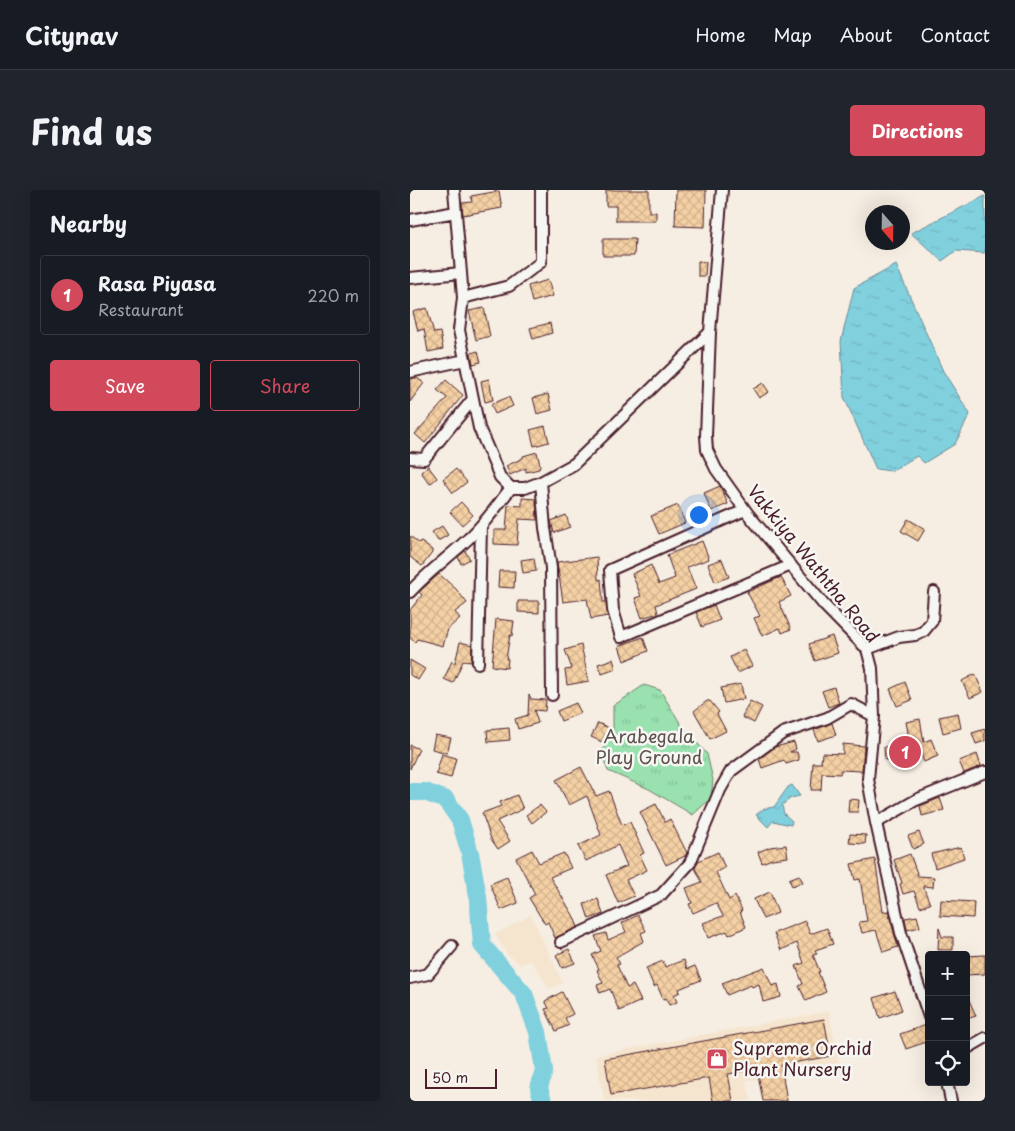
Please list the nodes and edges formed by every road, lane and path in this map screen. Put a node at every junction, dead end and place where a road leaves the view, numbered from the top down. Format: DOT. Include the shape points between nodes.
graph roads {
  1 [pos="454,190"];
  2 [pos="541,190"];
  3 [pos="722,190"];
  4 [pos="456,212"];
  5 [pos="410,220"];
  6 [pos="461,273"];
  7 [pos="410,278"];
  8 [pos="464,298"];
  9 [pos="710,332"];
  10 [pos="465,360"];
  11 [pos="410,372"];
  12 [pos="473,399"];
  13 [pos="410,458"];
  14 [pos="541,482"];
  15 [pos="511,488"];
  16 [pos="745,510"];
  17 [pos="481,526"];
  18 [pos="791,565"];
  19 [pos="410,592"];
  20 [pos="934,592"];
  21 [pos="866,649"];
  22 [pos="478,663"];
  23 [pos="552,696"];
  24 [pos="874,716"];
  25 [pos="985,772"];
  26 [pos="876,823"];
  27 [pos="561,942"];
  28 [pos="452,946"];
  29 [pos="410,978"];
  30 [pos="925,1005"];
  31 [pos="985,1038"];
  32 [pos="970,1047"];
  33 [pos="948,1086"];
  34 [pos="951,1101"];
  1 -- 4 [label="street"];
  2 -- 8 [label="street" via="541,262 509,286"];
  3 -- 9 [label="street, Vakkiya Waththa Road"];
  4 -- 5 [label="street"];
  4 -- 6 [label="street"];
  6 -- 7 [label="street"];
  6 -- 8 [label="street"];
  8 -- 10 [label="street" via="459,330"];
  9 -- 14 [label="street" via="574,464"];
  9 -- 16 [label="street, Vakkiya Waththa Road" via="707,450 716,469"];
  10 -- 11 [label="street"];
  10 -- 12 [label="street"];
  12 -- 13 [label="street" via="424,459"];
  12 -- 15 [label="street" via="479,428 500,477"];
  14 -- 15 [label="street" via="525,488"];
  14 -- 23 [label="street" via="551,568"];
  15 -- 17 [label="street"];
  16 -- 18 [label="street, Vakkiya Waththa Road"];
  16 -- 18 [label="street" via="610,570 613,610 622,637"];
  17 -- 19 [label="street"];
  17 -- 22 [label="street"];
  18 -- 21 [label="street, Vakkiya Waththa Road"];
  20 -- 21 [label="street" via="932,621 923,632"];
  21 -- 24 [label="street, Vakkiya Waththa Road" via="872,668"];
  24 -- 26 [label="street, Vakkiya Waththa Road" via="868,779"];
  24 -- 27 [label="street" via="851,704 827,718 783,733 759,749 731,771 690,863 661,895"];
  25 -- 26 [label="street" via="916,800"];
  26 -- 30 [label="street, Vakkiya Waththa Road" via="901,933"];
  28 -- 29 [label="street" via="428,974"];
  31 -- 32 [label="street"];
  33 -- 34 [label="street"];
}
